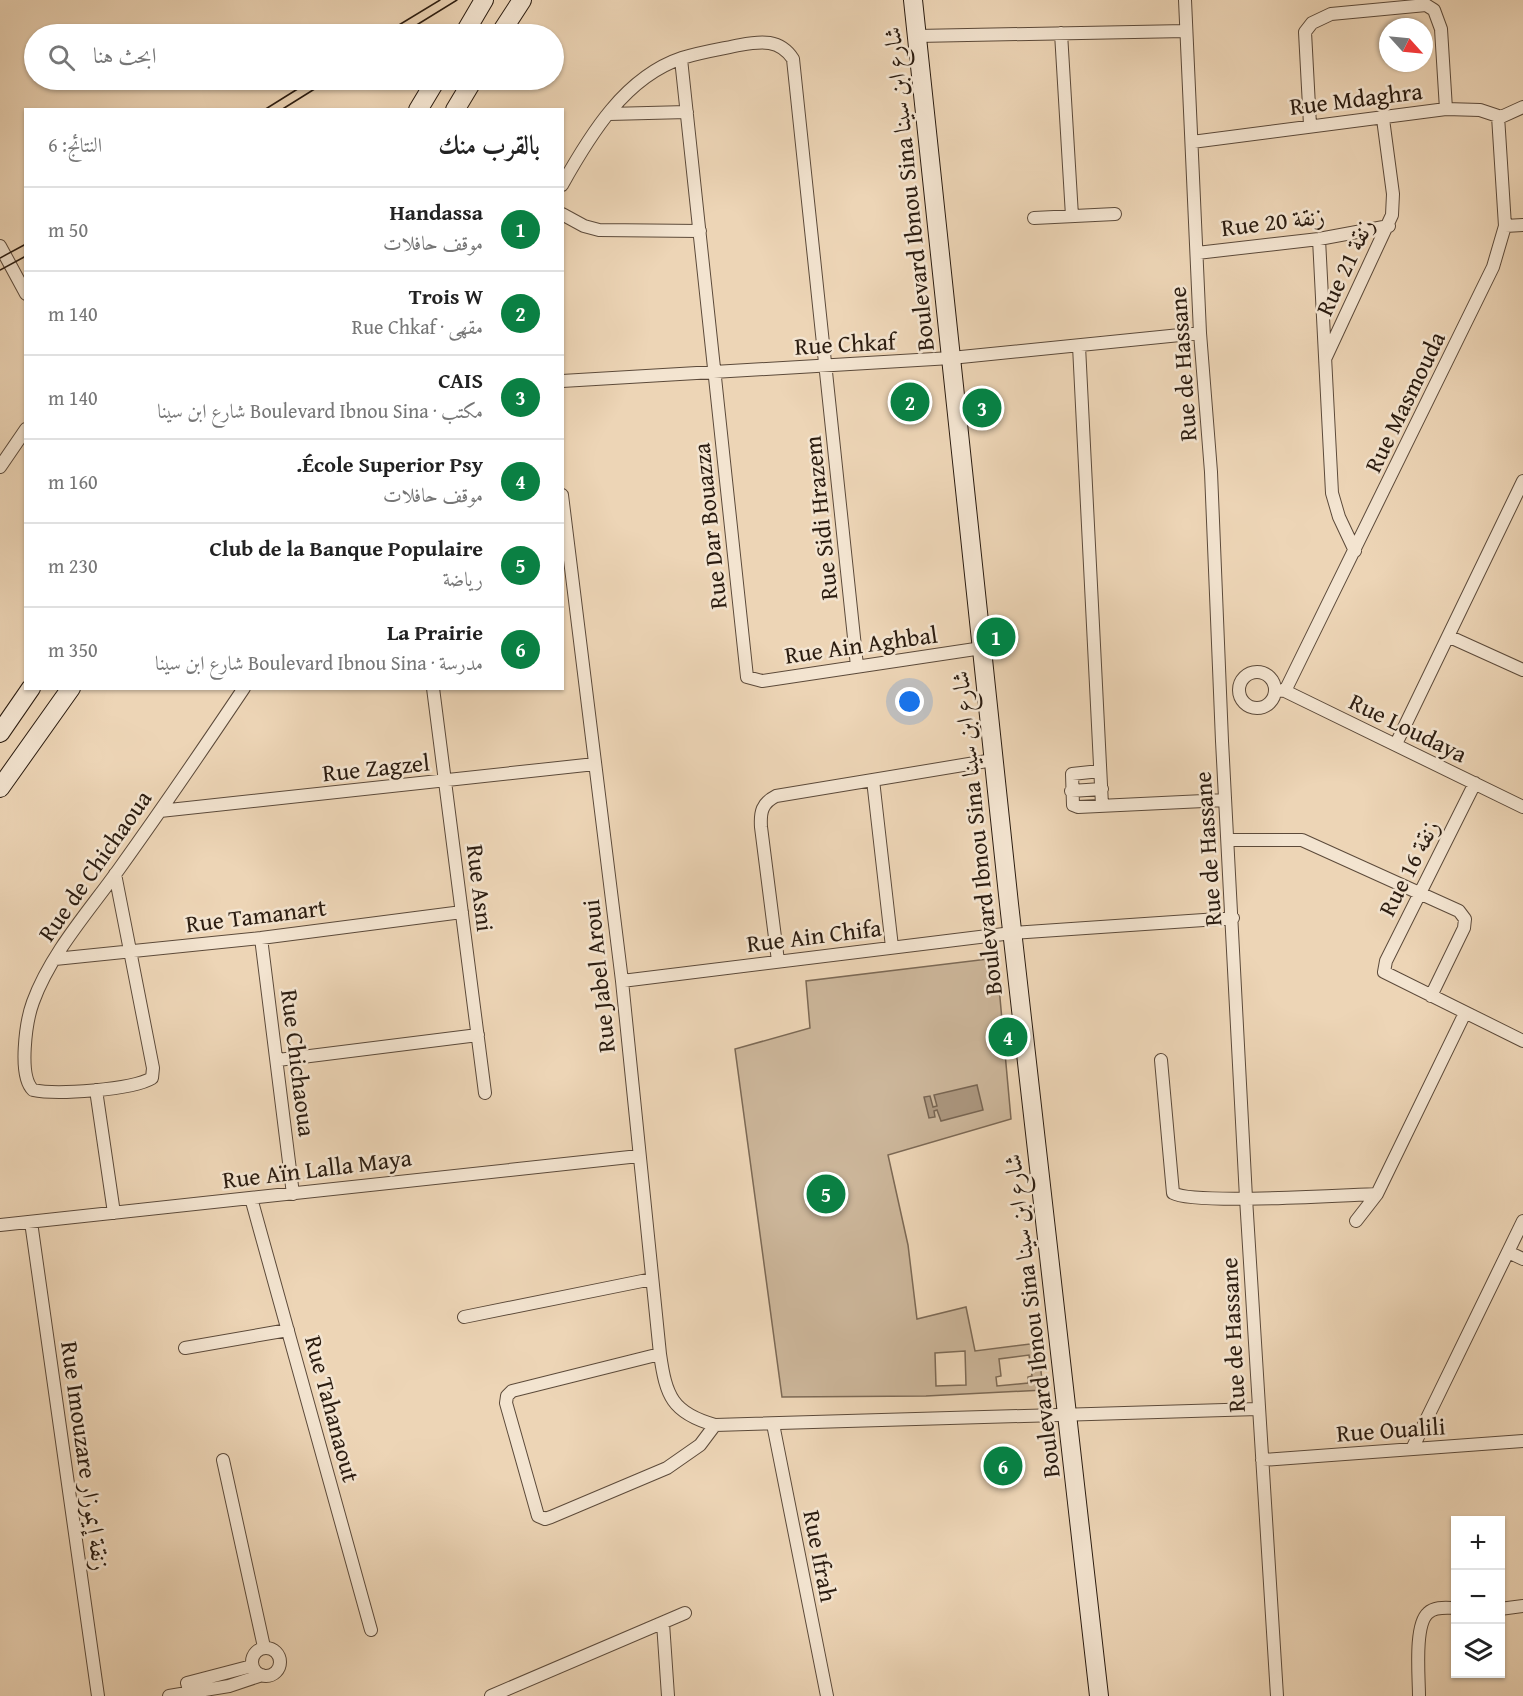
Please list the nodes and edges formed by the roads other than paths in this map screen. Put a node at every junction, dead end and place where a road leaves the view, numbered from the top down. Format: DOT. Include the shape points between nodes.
graph roads {
  1 [pos="484,0"];
  2 [pos="522,0"];
  3 [pos="913,0"];
  4 [pos="1185,0"];
  5 [pos="470,24"];
  6 [pos="506,24"];
  7 [pos="1186,31"];
  8 [pos="1061,33"];
  9 [pos="916,36"];
  10 [pos="681,59"];
  11 [pos="430,90"];
  12 [pos="467,90"];
  13 [pos="1523,107"];
  14 [pos="419,108"];
  15 [pos="456,108"];
  16 [pos="1446,110"];
  17 [pos="687,112"];
  18 [pos="609,114"];
  19 [pos="1498,116"];
  20 [pos="1383,119"];
  21 [pos="1310,125"];
  22 [pos="1192,142"];
  23 [pos="564,182"];
  24 [pos="1115,214"];
  25 [pos="564,215"];
  26 [pos="1072,216"];
  27 [pos="1034,218"];
  28 [pos="1523,225"];
  29 [pos="1389,226"];
  30 [pos="1505,226"];
  31 [pos="700,231"];
  32 [pos="1319,239"];
  33 [pos="0,246"];
  34 [pos="1197,253"];
  35 [pos="24,290"];
  36 [pos="1200,333"];
  37 [pos="1079,346"];
  38 [pos="951,358"];
  39 [pos="1325,359"];
  40 [pos="826,366"];
  41 [pos="715,371"];
  42 [pos="564,381"];
  43 [pos="24,432"];
  44 [pos="0,467"];
  45 [pos="1523,481"];
  46 [pos="564,511"];
  47 [pos="1355,551"];
  48 [pos="1449,636"];
  49 [pos="982,648"];
  50 [pos="857,666"];
  51 [pos="1523,670"];
  52 [pos="747,677"];
  53 [pos="30,690"];
  54 [pos="70,690"];
  55 [pos="243,690"];
  56 [pos="433,690"];
  57 [pos="1239,690"];
  58 [pos="1280,690"];
  59 [pos="1220,692"];
  60 [pos="0,733"];
  61 [pos="1396,744"];
  62 [pos="993,760"];
  63 [pos="595,764"];
  64 [pos="1100,771"];
  65 [pos="873,780"];
  66 [pos="445,782"];
  67 [pos="1475,783"];
  68 [pos="0,789"];
  69 [pos="1101,789"];
  70 [pos="1071,791"];
  71 [pos="1226,800"];
  72 [pos="1102,805"];
  73 [pos="1523,807"];
  74 [pos="160,812"];
  75 [pos="1228,840"];
  76 [pos="115,874"];
  77 [pos="1419,893"];
  78 [pos="462,912"];
  79 [pos="1233,918"];
  80 [pos="1012,933"];
  81 [pos="261,938"];
  82 [pos="892,947"];
  83 [pos="129,952"];
  84 [pos="55,959"];
  85 [pos="778,962"];
  86 [pos="622,981"];
  87 [pos="1431,996"];
  88 [pos="1465,1013"];
  89 [pos="478,1035"];
  90 [pos="1523,1041"];
  91 [pos="278,1060"];
  92 [pos="1161,1060"];
  93 [pos="96,1090"];
  94 [pos="485,1093"];
  95 [pos="639,1156"];
  96 [pos="293,1194"];
  97 [pos="1377,1194"];
  98 [pos="251,1198"];
  99 [pos="1246,1198"];
  100 [pos="114,1213"];
  101 [pos="1356,1221"];
  102 [pos="1523,1221"];
  103 [pos="31,1222"];
  104 [pos="0,1225"];
  105 [pos="1508,1252"];
  106 [pos="1523,1259"];
  107 [pos="652,1279"];
  108 [pos="464,1317"];
  109 [pos="288,1330"];
  110 [pos="185,1348"];
  111 [pos="660,1354"];
  112 [pos="1258,1409"];
  113 [pos="1067,1416"];
  114 [pos="772,1424"];
  115 [pos="715,1425"];
  116 [pos="1523,1442"];
  117 [pos="1412,1449"];
  118 [pos="223,1460"];
  119 [pos="1262,1460"];
  120 [pos="1523,1606"];
  121 [pos="1451,1608"];
  122 [pos="1505,1608"];
  123 [pos="685,1613"];
  124 [pos="663,1623"];
  125 [pos="371,1630"];
  126 [pos="264,1647"];
  127 [pos="252,1666"];
  128 [pos="227,1672"];
  129 [pos="262,1675"];
  130 [pos="229,1686"];
  131 [pos="189,1688"];
  132 [pos="98,1696"];
  133 [pos="169,1696"];
  134 [pos="491,1696"];
  135 [pos="668,1696"];
  136 [pos="827,1696"];
  137 [pos="1099,1696"];
  138 [pos="1277,1696"];
  139 [pos="1419,1696"];
  1 -- 5 [label="main road"];
  2 -- 6 [label="main road"];
  3 -- 9 [label="main road, Boulevard Ibnou Sina شارع ابن سينا"];
  4 -- 7 [label="street, Rue de Hassane"];
  7 -- 8 [label="street"];
  7 -- 22 [label="street, Rue de Hassane"];
  8 -- 9 [label="street"];
  8 -- 26 [label="street"];
  9 -- 38 [label="main road, Boulevard Ibnou Sina شارع ابن سينا"];
  10 -- 17 [label="street, Rue Dar Bouazza"];
  10 -- 18 [label="street" via="645,78 621,97"];
  10 -- 40 [label="street, Rue Sidi Hrazem" via="767,42 782,47 793,59"];
  11 -- 14 [label="main road"];
  12 -- 15 [label="main road"];
  13 -- 19 [label="street"];
  16 -- 19 [label="street, Rue Mdaghra" via="1480,110"];
  16 -- 20 [label="street, Rue Mdaghra"];
  16 -- 21 [label="street" via="1441,29 1434,10 1426,5 1331,14 1312,22 1305,32"];
  17 -- 18 [label="street"];
  17 -- 31 [label="street, Rue Dar Bouazza"];
  18 -- 23 [label="street"];
  19 -- 30 [label="street, Rue Masmouda"];
  20 -- 21 [label="street, Rue Mdaghra"];
  20 -- 29 [label="street, Rue 21 زنقة" via="1393,194"];
  21 -- 22 [label="street, Rue Mdaghra"];
  22 -- 34 [label="street, Rue de Hassane"];
  24 -- 26 [label="street"];
  25 -- 31 [label="street" via="599,230"];
  26 -- 27 [label="street"];
  28 -- 30 [label="street"];
  29 -- 32 [label="street, Rue 20 زنقة"];
  29 -- 39 [label="street, Rue 21 زنقة"];
  30 -- 47 [label="street, Rue Masmouda" via="1483,291"];
  31 -- 41 [label="street, Rue Dar Bouazza"];
  32 -- 34 [label="street, Rue 20 زنقة"];
  32 -- 39 [label="street"];
  33 -- 35 [label="street"];
  34 -- 36 [label="street, Rue de Hassane"];
  36 -- 37 [label="street, Rue Chkaf"];
  36 -- 59 [label="street, Rue de Hassane" via="1211,472"];
  37 -- 38 [label="street, Rue Chkaf"];
  37 -- 64 [label="street"];
  38 -- 40 [label="street, Rue Chkaf"];
  38 -- 49 [label="main road, Boulevard Ibnou Sina شارع ابن سينا"];
  39 -- 47 [label="street" via="1332,493 1341,525"];
  40 -- 41 [label="street, Rue Chkaf"];
  40 -- 50 [label="street, Rue Sidi Hrazem"];
  41 -- 42 [label="street, Rue Chkaf"];
  41 -- 52 [label="street, Rue Dar Bouazza"];
  43 -- 44 [label="street"];
  45 -- 48 [label="street"];
  46 -- 63 [label="street, Rue Jabel Aroui"];
  47 -- 58 [label="street, Rue Masmouda"];
  48 -- 51 [label="street"];
  48 -- 61 [label="street"];
  49 -- 50 [label="street, Rue Ain Aghbal"];
  49 -- 62 [label="main road, Boulevard Ibnou Sina شارع ابن سينا"];
  50 -- 52 [label="street, Rue Ain Aghbal" via="762,681"];
  53 -- 60 [label="main road"];
  54 -- 68 [label="main road"];
  55 -- 74 [label="street, Rue de Chichaoua"];
  56 -- 66 [label="street, Rue Asni"];
  57 -- 58 [label="street" via="1245,676 1252,673 1268,676"];
  57 -- 58 [label="street" via="1241,698 1253,708 1268,704"];
  57 -- 59 [label="street"];
  58 -- 61 [label="street, Rue Loudaya"];
  59 -- 71 [label="street, Rue de Hassane"];
  61 -- 67 [label="street, Rue Loudaya"];
  62 -- 65 [label="street"];
  62 -- 80 [label="main road, Boulevard Ibnou Sina شارع ابن سينا"];
  63 -- 66 [label="street, Rue Zagzel"];
  63 -- 86 [label="street, Rue Jabel Aroui"];
  64 -- 69 [label="street"];
  64 -- 70 [label="street" via="1072,774"];
  65 -- 82 [label="street"];
  65 -- 85 [label="street" via="776,796 762,808"];
  66 -- 74 [label="street, Rue Zagzel"];
  66 -- 78 [label="street, Rue Asni"];
  67 -- 73 [label="street, Rue Loudaya"];
  67 -- 77 [label="street, Rue 16 زنقة"];
  69 -- 70 [label="street"];
  69 -- 72 [label="street"];
  70 -- 72 [label="street" via="1075,806"];
  71 -- 72 [label="street"];
  71 -- 75 [label="street, Rue de Hassane"];
  74 -- 76 [label="street, Rue de Chichaoua"];
  75 -- 77 [label="street" via="1302,840"];
  75 -- 79 [label="street, Rue de Hassane"];
  76 -- 83 [label="street"];
  76 -- 84 [label="street, Rue de Chichaoua"];
  77 -- 87 [label="street" via="1459,911 1465,918 1464,928"];
  77 -- 87 [label="street, Rue 16 زنقة" via="1384,972"];
  78 -- 81 [label="street, Rue Tamanart"];
  78 -- 89 [label="street, Rue Asni"];
  79 -- 80 [label="street, Rue Ain Chifa"];
  79 -- 99 [label="street, Rue de Hassane"];
  80 -- 82 [label="street, Rue Ain Chifa"];
  80 -- 113 [label="main road, Boulevard Ibnou Sina شارع ابن سينا"];
  81 -- 83 [label="street, Rue Tamanart"];
  81 -- 91 [label="street, Rue Chichaoua"];
  82 -- 85 [label="street, Rue Ain Chifa"];
  83 -- 84 [label="street, Rue Tamanart"];
  83 -- 93 [label="street" via="152,1078 144,1083"];
  84 -- 93 [label="street, Rue de Chichaoua" via="33,1003 28,1024 28,1085 43,1092"];
  85 -- 86 [label="street, Rue Ain Chifa"];
  86 -- 95 [label="street, Rue Jabel Aroui"];
  87 -- 88 [label="street"];
  88 -- 90 [label="street"];
  88 -- 97 [label="street"];
  89 -- 91 [label="street"];
  89 -- 94 [label="street, Rue Asni"];
  91 -- 96 [label="street, Rue Chichaoua"];
  92 -- 99 [label="street" via="1173,1193"];
  93 -- 100 [label="street"];
  95 -- 96 [label="street, Rue Aïn Lalla Maya"];
  95 -- 107 [label="street, Rue Jabel Aroui"];
  96 -- 98 [label="street, Rue Aïn Lalla Maya"];
  97 -- 99 [label="street"];
  97 -- 101 [label="street"];
  98 -- 100 [label="street, Rue Aïn Lalla Maya"];
  98 -- 109 [label="street, Rue Tahanaout"];
  99 -- 112 [label="street, Rue de Hassane"];
  100 -- 103 [label="street, Rue Aïn Lalla Maya"];
  102 -- 105 [label="street"];
  103 -- 104 [label="street, Rue Aïn Lalla Maya"];
  103 -- 132 [label="street, Rue Imouzare زنقة إيموزار"];
  105 -- 106 [label="street"];
  105 -- 117 [label="street"];
  107 -- 108 [label="street"];
  107 -- 111 [label="street, Rue Jabel Aroui"];
  109 -- 110 [label="street"];
  109 -- 125 [label="street, Rue Tahanaout"];
  111 -- 115 [label="street, Rue Jabel Aroui" via="665,1383 678,1408"];
  111 -- 115 [label="street" via="512,1391 507,1396 536,1513 545,1519 667,1468 700,1445"];
  112 -- 113 [label="street"];
  112 -- 119 [label="street, Rue de Hassane"];
  113 -- 114 [label="street"];
  113 -- 137 [label="main road, Boulevard Ibnou Sina شارع ابن سينا"];
  114 -- 115 [label="street"];
  114 -- 136 [label="street, Rue Ifrah"];
  116 -- 117 [label="street, Rue Oualili"];
  117 -- 119 [label="street, Rue Oualili"];
  118 -- 126 [label="street"];
  119 -- 138 [label="street, Rue de Hassane"];
  120 -- 122 [label="street"];
  121 -- 139 [label="street" via="1428,1612 1422,1623"];
  123 -- 124 [label="street"];
  124 -- 134 [label="street"];
  124 -- 135 [label="street"];
  126 -- 127 [label="street" via="253,1654"];
  126 -- 129 [label="street" via="276,1651 280,1663 274,1673"];
  127 -- 128 [label="street"];
  127 -- 129 [label="street"];
  128 -- 130 [label="street"];
  128 -- 131 [label="street"];
  129 -- 130 [label="street"];
  130 -- 131 [label="street"];
  131 -- 133 [label="street"];
}
